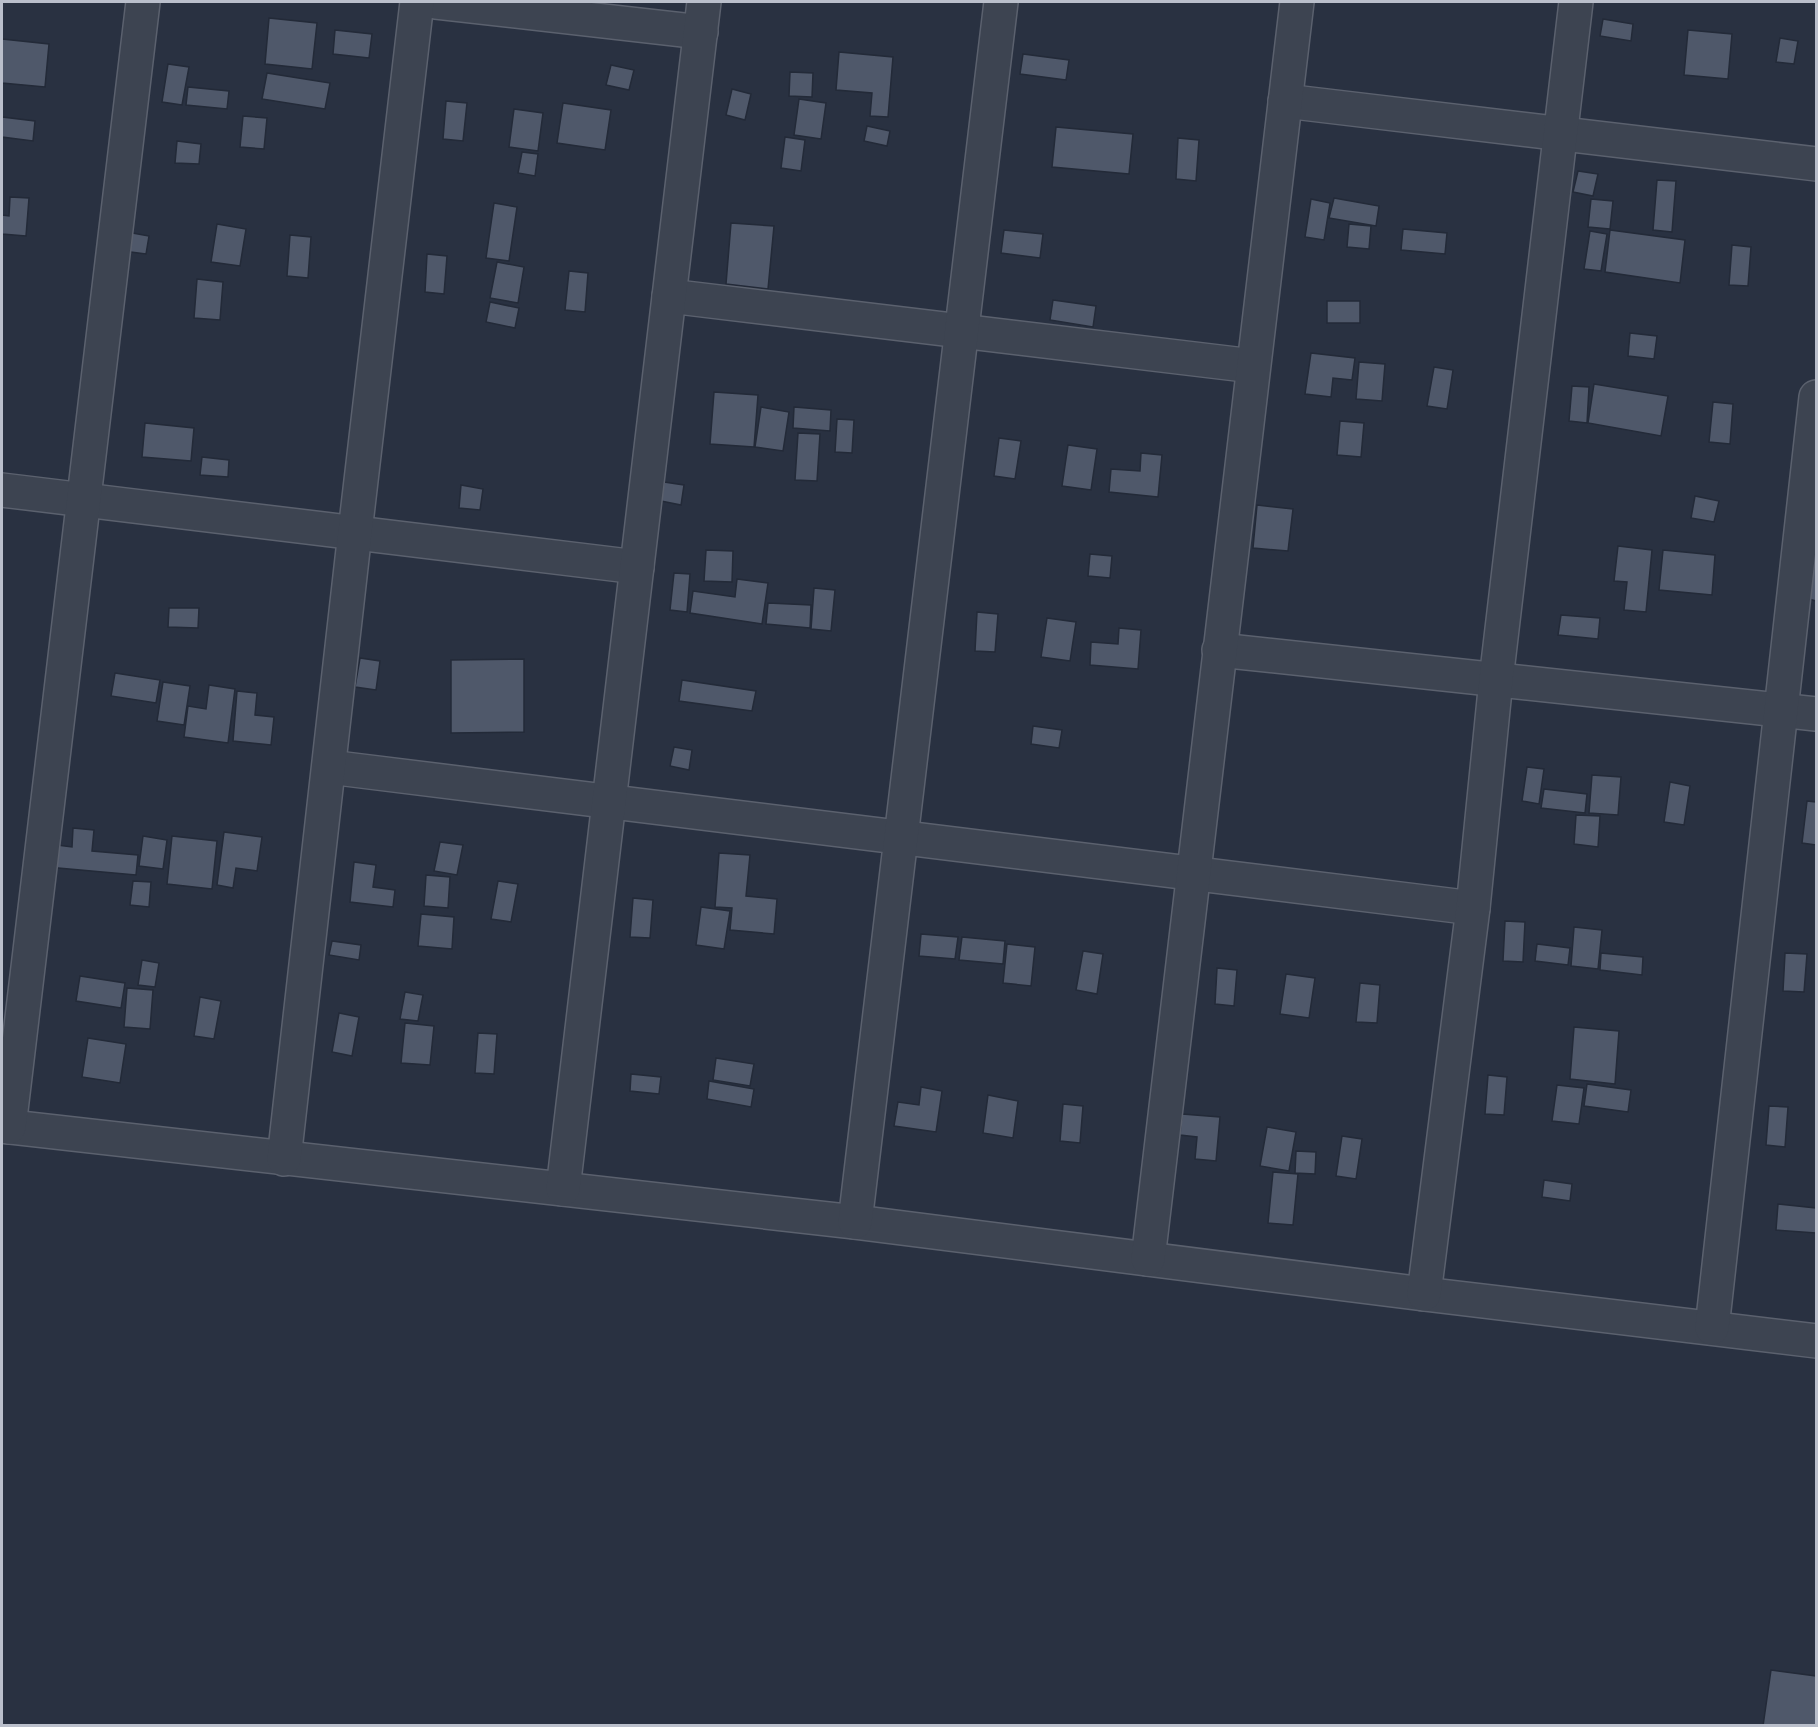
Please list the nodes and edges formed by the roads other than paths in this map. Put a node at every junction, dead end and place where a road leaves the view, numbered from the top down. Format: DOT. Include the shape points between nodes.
graph roads {
  1 [pos="143,2"];
  2 [pos="417,2"];
  3 [pos="436,2"];
  4 [pos="1001,2"];
  5 [pos="1297,2"];
  6 [pos="1576,2"];
  7 [pos="703,17"];
  8 [pos="1285,101"];
  9 [pos="1560,134"];
  10 [pos="1816,164"];
  11 [pos="669,296"];
  12 [pos="961,331"];
  13 [pos="1253,366"];
  14 [pos="1816,397"];
  15 [pos="2,490"];
  16 [pos="84,500"];
  17 [pos="355,532"];
  18 [pos="637,567"];
  19 [pos="1219,650"];
  20 [pos="1496,680"];
  21 [pos="1781,710"];
  22 [pos="1816,714"];
  23 [pos="329,767"];
  24 [pos="609,801"];
  25 [pos="900,837"];
  26 [pos="1193,873"];
  27 [pos="1473,908"];
  28 [pos="5,1127"];
  29 [pos="284,1159"];
  30 [pos="563,1189"];
  31 [pos="855,1222"];
  32 [pos="1148,1259"];
  33 [pos="1424,1294"];
  34 [pos="1712,1328"];
  35 [pos="1816,1341"];
  1 -- 16 [label="street"];
  2 -- 17 [label="street"];
  3 -- 7 [label="street"];
  4 -- 12 [label="street"];
  5 -- 8 [label="street"];
  6 -- 9 [label="street"];
  7 -- 11 [label="street"];
  8 -- 9 [label="street"];
  8 -- 13 [label="street"];
  9 -- 10 [label="street"];
  9 -- 20 [label="street"];
  11 -- 12 [label="street"];
  11 -- 18 [label="street"];
  12 -- 13 [label="street"];
  12 -- 25 [label="street"];
  13 -- 19 [label="street"];
  14 -- 21 [label="street"];
  15 -- 16 [label="street"];
  16 -- 17 [label="street"];
  16 -- 28 [label="street"];
  17 -- 18 [label="street"];
  17 -- 23 [label="street"];
  18 -- 24 [label="street"];
  19 -- 20 [label="street"];
  19 -- 26 [label="street"];
  20 -- 21 [label="street"];
  20 -- 27 [label="street"];
  21 -- 22 [label="street"];
  21 -- 34 [label="street"];
  23 -- 24 [label="street"];
  23 -- 29 [label="street"];
  24 -- 25 [label="street"];
  24 -- 30 [label="street"];
  25 -- 26 [label="street"];
  25 -- 31 [label="street"];
  26 -- 27 [label="street"];
  26 -- 32 [label="street"];
  27 -- 33 [label="street"];
  28 -- 29 [label="street"];
  29 -- 30 [label="street"];
  30 -- 31 [label="street"];
  31 -- 32 [label="street"];
  32 -- 33 [label="street"];
  33 -- 34 [label="street"];
  34 -- 35 [label="street"];
}
